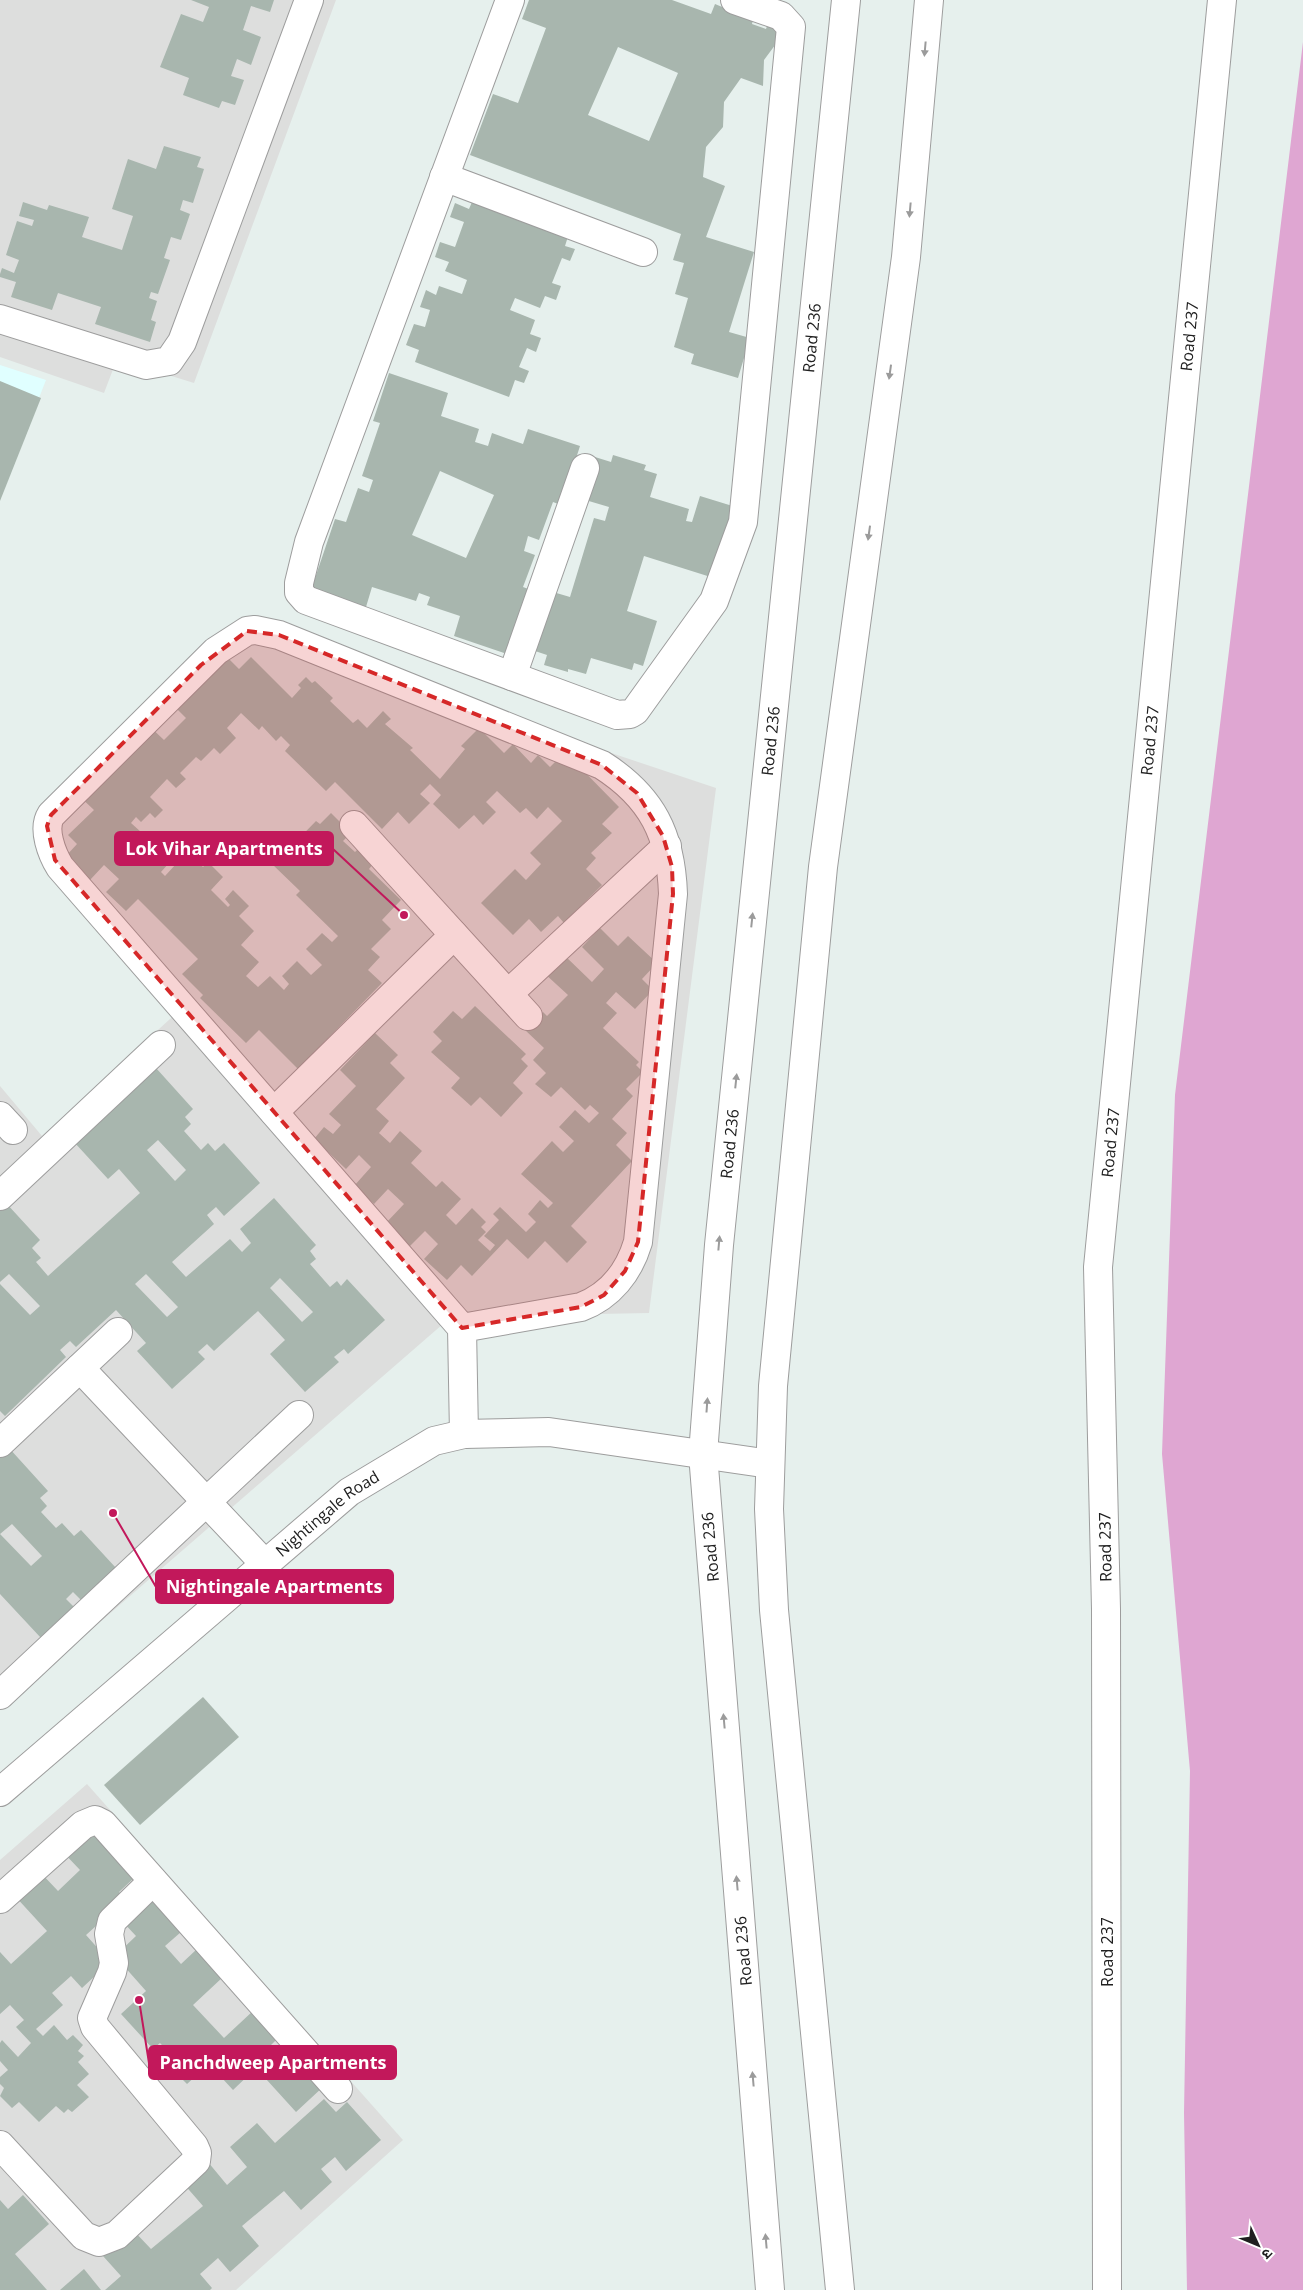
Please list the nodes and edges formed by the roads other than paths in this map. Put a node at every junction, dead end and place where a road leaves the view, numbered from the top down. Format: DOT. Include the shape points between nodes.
graph roads {
  1 [pos="309,0"];
  2 [pos="510,0"];
  3 [pos="735,0"];
  4 [pos="846,0"];
  5 [pos="929,0"];
  6 [pos="1222,0"];
  7 [pos="444,177"];
  8 [pos="644,252"];
  9 [pos="0,319"];
  10 [pos="585,468"];
  11 [pos="512,676"];
  12 [pos="354,825"];
  13 [pos="667,846"];
  14 [pos="454,935"];
  15 [pos="508,994"];
  16 [pos="528,1016"];
  17 [pos="161,1045"];
  18 [pos="274,1112"];
  19 [pos="0,1196"];
  20 [pos="462,1328"];
  21 [pos="118,1332"];
  22 [pos="80,1368"];
  23 [pos="299,1415"];
  24 [pos="464,1434"];
  25 [pos="0,1443"];
  26 [pos="703,1454"];
  27 [pos="770,1464"];
  28 [pos="206,1502"];
  29 [pos="265,1564"];
  30 [pos="0,1695"];
  31 [pos="0,1792"];
  32 [pos="154,1881"];
  33 [pos="0,1900"];
  34 [pos="338,2089"];
  35 [pos="0,2145"];
  36 [pos="770,2290"];
  37 [pos="840,2290"];
  38 [pos="1107,2290"];
  1 -- 9 [label="street" via="182,342 169,361 146,365"];
  2 -- 7 [label="street"];
  3 -- 11 [label="street" via="781,16 791,27 743,522 714,601 649,694 630,714 617,715"];
  26 -- 4 [label="street, Road 236, one-way" via="719,1246"];
  5 -- 27 [label="street, one-way" via="906,257 823,867 773,1386"];
  6 -- 38 [label="street, Road 237" via="1098,1267 1106,1609"];
  7 -- 8 [label="street"];
  7 -- 11 [label="street" via="309,542 299,592 306,600"];
  10 -- 11 [label="street"];
  12 -- 14 [label="street"];
  13 -- 15 [label="street"];
  13 -- 18 [label="street" via="652,811 622,778 602,765 274,634 246,631 229,642 201,665 51,815 47,826 60,867"];
  13 -- 20 [label="street" via="673,894 634,1257 611,1289 581,1307"];
  14 -- 15 [label="street"];
  14 -- 18 [label="street"];
  15 -- 16 [label="street"];
  17 -- 19 [label="street"];
  18 -- 20 [label="street"];
  20 -- 24 [label="street"];
  21 -- 22 [label="street"];
  22 -- 25 [label="street"];
  22 -- 28 [label="street"];
  23 -- 28 [label="street"];
  24 -- 26 [label="street, Nightingale Road" via="549,1432"];
  24 -- 29 [label="street, Nightingale Road" via="434,1442 349,1492"];
  26 -- 27 [label="street, Nightingale Road"];
  36 -- 26 [label="street, Road 236, one-way"];
  27 -- 37 [label="street" via="774,1610"];
  28 -- 29 [label="street"];
  28 -- 30 [label="street"];
  29 -- 31 [label="street, Nightingale Road"];
  32 -- 33 [label="street" via="103,1824 95,1820 83,1825"];
  32 -- 34 [label="street"];
  32 -- 35 [label="street" via="112,1921 109,1934 114,1964 92,2018 95,2027 194,2146 196,2161 116,2235 98,2242 84,2236"];
}
